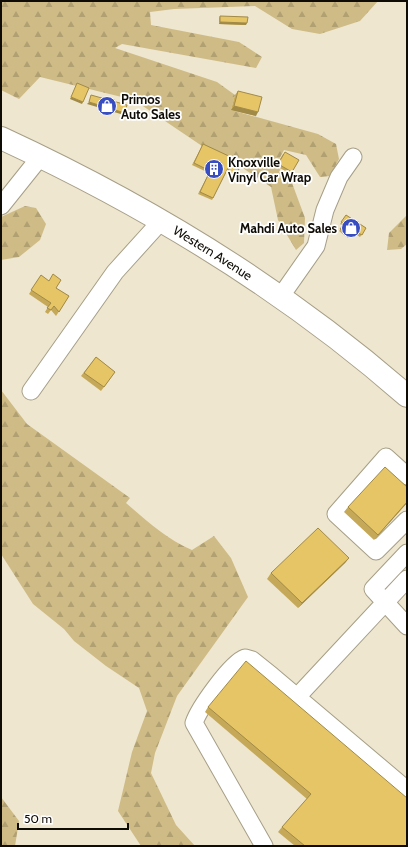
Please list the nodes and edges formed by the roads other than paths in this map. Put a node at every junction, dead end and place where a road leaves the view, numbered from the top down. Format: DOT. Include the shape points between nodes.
graph roads {
  1 [pos="1,138"];
  2 [pos="41,156"];
  3 [pos="353,156"];
  4 [pos="1,206"];
  5 [pos="162,220"];
  6 [pos="281,296"];
  7 [pos="31,391"];
  8 [pos="407,396"];
  9 [pos="407,476"];
  10 [pos="405,526"];
  11 [pos="407,553"];
  12 [pos="407,579"];
  13 [pos="385,602"];
  14 [pos="407,626"];
  15 [pos="297,697"];
  16 [pos="407,790"];
  17 [pos="264,846"];
  1 -- 2 [label="main road, Western Avenue"];
  2 -- 4 [label="lane"];
  2 -- 5 [label="main road, Western Avenue"];
  3 -- 6 [label="lane" via="339,177 316,246"];
  5 -- 6 [label="main road, Western Avenue"];
  5 -- 7 [label="lane" via="115,272"];
  6 -- 8 [label="main road, Western Avenue" via="328,330"];
  9 -- 10 [label="lane" via="386,457 336,514 376,551"];
  11 -- 13 [label="lane" via="372,590"];
  12 -- 13 [label="lane"];
  13 -- 14 [label="lane"];
  13 -- 15 [label="lane"];
  15 -- 16 [label="lane"];
  15 -- 17 [label="lane" via="252,660 245,658 238,661 228,672 197,714 194,723"];
}
